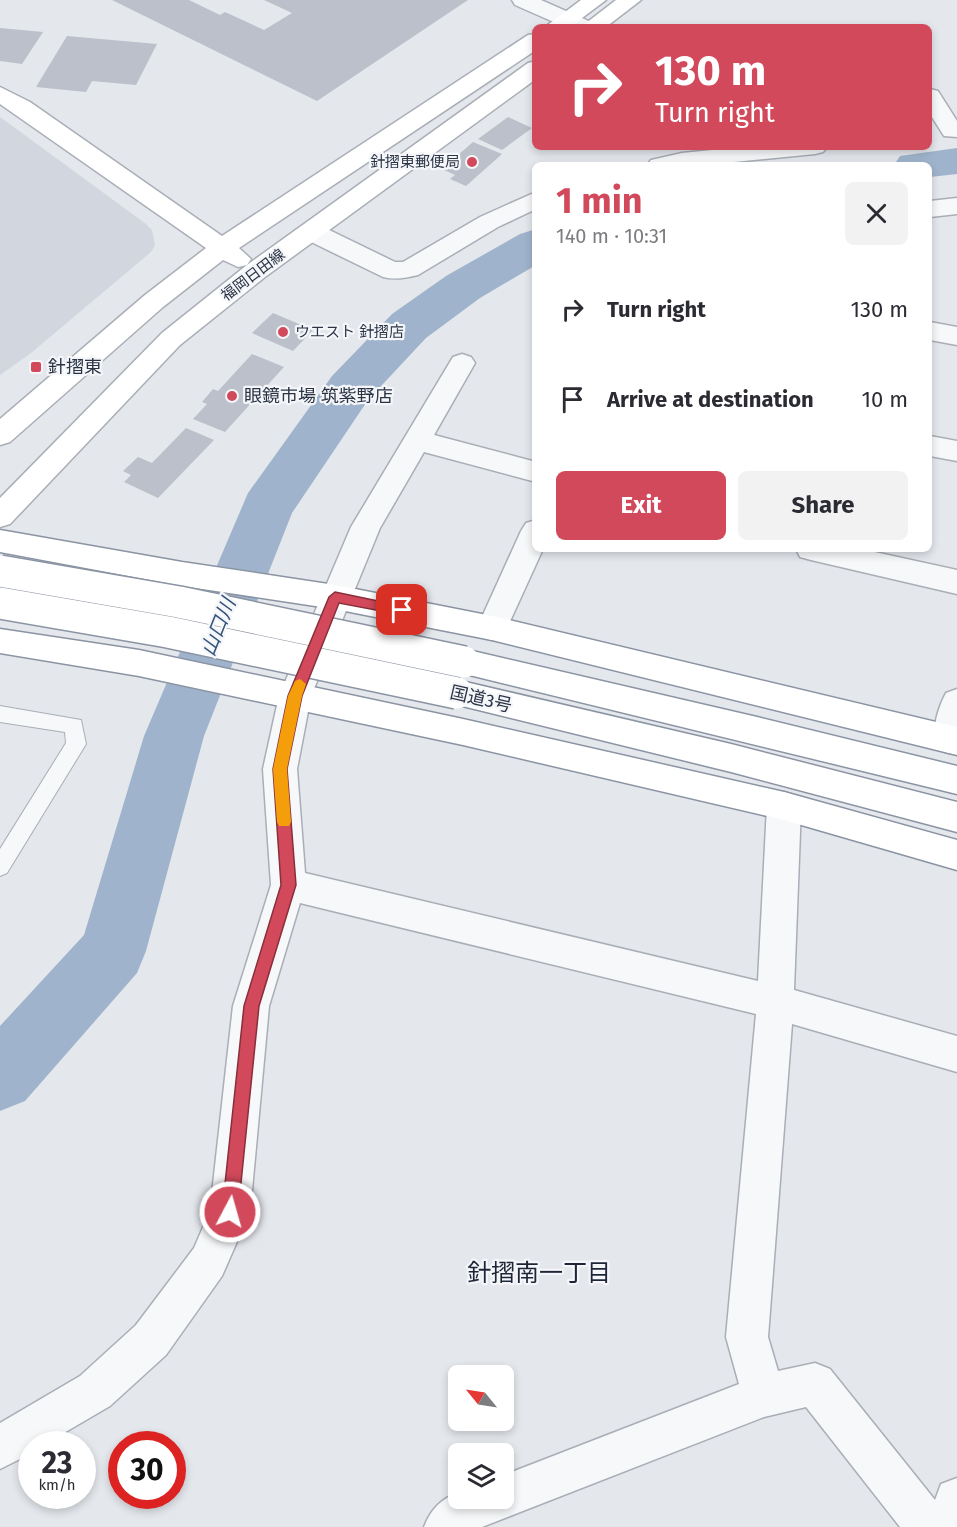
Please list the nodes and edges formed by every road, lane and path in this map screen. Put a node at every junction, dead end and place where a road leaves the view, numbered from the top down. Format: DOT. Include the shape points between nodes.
graph roads {
  1 [pos="523,0"];
  2 [pos="595,0"];
  3 [pos="630,0"];
  4 [pos="566,24"];
  5 [pos="569,24"];
  6 [pos="596,24"];
  7 [pos="532,43"];
  8 [pos="532,71"];
  9 [pos="0,94"];
  10 [pos="932,100"];
  11 [pos="946,131"];
  12 [pos="784,150"];
  13 [pos="673,162"];
  14 [pos="532,201"];
  15 [pos="957,206"];
  16 [pos="932,209"];
  17 [pos="312,232"];
  18 [pos="222,248"];
  19 [pos="256,271"];
  20 [pos="932,331"];
  21 [pos="957,336"];
  22 [pos="462,363"];
  23 [pos="0,435"];
  24 [pos="417,440"];
  25 [pos="932,446"];
  26 [pos="957,451"];
  27 [pos="532,471"];
  28 [pos="0,516"];
  29 [pos="532,540"];
  30 [pos="0,541"];
  31 [pos="824,552"];
  32 [pos="0,571"];
  33 [pos="957,582"];
  34 [pos="327,596"];
  35 [pos="0,603"];
  36 [pos="492,628"];
  37 [pos="0,641"];
  38 [pos="284,694"];
  39 [pos="957,702"];
  40 [pos="0,714"];
  41 [pos="953,740"];
  42 [pos="957,780"];
  43 [pos="784,806"];
  44 [pos="957,817"];
  45 [pos="957,855"];
  46 [pos="0,867"];
  47 [pos="288,885"];
  48 [pos="775,1002"];
  49 [pos="957,1054"];
  50 [pos="764,1396"];
  51 [pos="0,1447"];
  52 [pos="514,1493"];
  53 [pos="957,1500"];
  54 [pos="472,1509"];
  55 [pos="446,1527"];
  56 [pos="928,1527"];
  57 [pos="948,1527"];
  1 -- 4 [label="street"];
  2 -- 5 [label="main road"];
  3 -- 6 [label="main road"];
  7 -- 18 [label="main road"];
  8 -- 17 [label="main road, 福岡日田線"];
  9 -- 18 [label="main road"];
  10 -- 11 [label="street"];
  12 -- 13 [label="street"];
  14 -- 17 [label="street" via="409,269 392,271"];
  15 -- 16 [label="street"];
  17 -- 19 [label="main road, 福岡日田線"];
  18 -- 19 [label="main road"];
  18 -- 23 [label="main road" via="154,301"];
  19 -- 28 [label="main road, 福岡日田線" via="171,339"];
  20 -- 21 [label="street"];
  22 -- 24 [label="street"];
  24 -- 27 [label="street"];
  24 -- 34 [label="street"];
  25 -- 26 [label="street"];
  29 -- 36 [label="street"];
  30 -- 34 [label="main road"];
  31 -- 33 [label="street"];
  32 -- 42 [label="main road, 国道3号, bridge" via="179,602 464,662"];
  34 -- 36 [label="main road"];
  34 -- 38 [label="street"];
  35 -- 44 [label="main road, 国道3号, bridge" via="168,632 457,693"];
  36 -- 41 [label="main road"];
  37 -- 38 [label="main road" via="139,663"];
  38 -- 43 [label="main road"];
  38 -- 47 [label="street" via="280,769"];
  39 -- 41 [label="street"];
  40 -- 46 [label="lane" via="74,726 76,744"];
  43 -- 45 [label="main road"];
  43 -- 48 [label="street"];
  47 -- 48 [label="street"];
  47 -- 51 [label="street" via="251,1006 230,1212 208,1262 151,1340 95,1391"];
  48 -- 49 [label="street"];
  48 -- 50 [label="street" via="747,1337"];
  50 -- 52 [label="street"];
  50 -- 56 [label="street" via="815,1384"];
  53 -- 57 [label="street"];
  54 -- 55 [label="street"];
}
